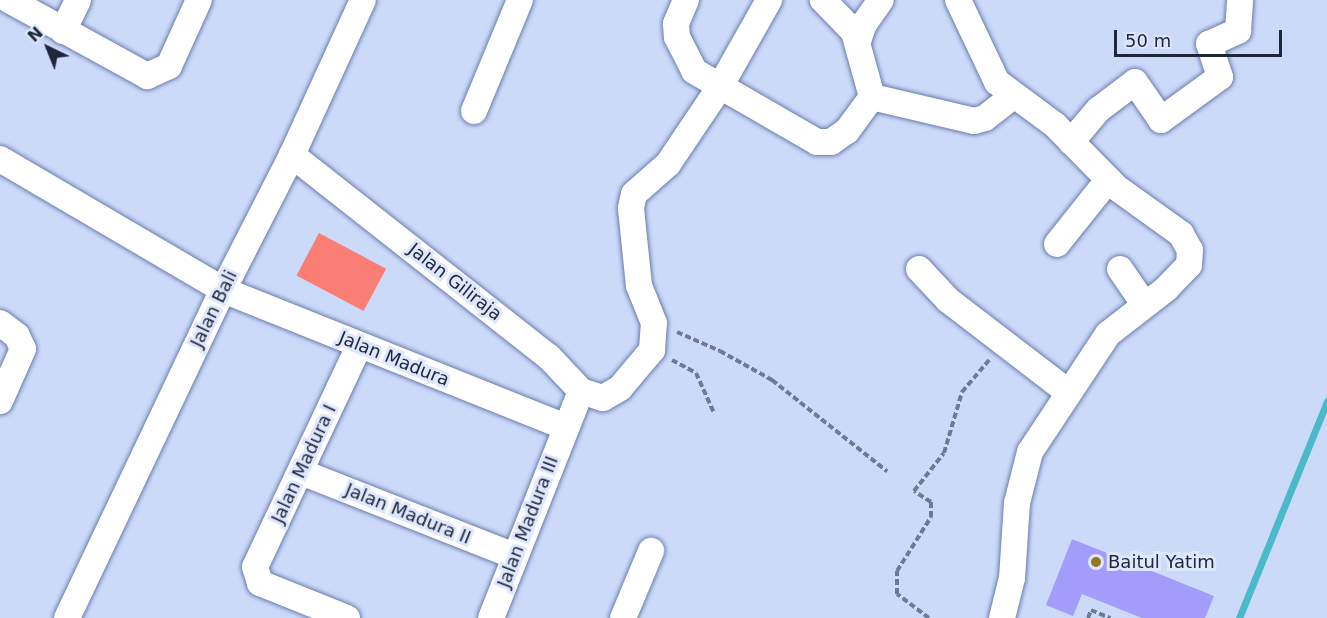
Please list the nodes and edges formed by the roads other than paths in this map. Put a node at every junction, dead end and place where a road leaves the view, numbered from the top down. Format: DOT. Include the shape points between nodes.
graph roads {
  1 [pos="9,0"];
  2 [pos="78,0"];
  3 [pos="199,0"];
  4 [pos="363,0"];
  5 [pos="520,0"];
  6 [pos="686,0"];
  7 [pos="769,0"];
  8 [pos="823,0"];
  9 [pos="880,0"];
  10 [pos="958,0"];
  11 [pos="1240,0"];
  12 [pos="63,31"];
  13 [pos="858,41"];
  14 [pos="720,85"];
  15 [pos="872,97"];
  16 [pos="1012,97"];
  17 [pos="474,111"];
  18 [pos="1071,142"];
  19 [pos="292,155"];
  20 [pos="0,159"];
  21 [pos="1108,180"];
  22 [pos="1057,244"];
  23 [pos="919,268"];
  24 [pos="1120,269"];
  25 [pos="223,290"];
  26 [pos="1144,304"];
  27 [pos="0,323"];
  28 [pos="359,346"];
  29 [pos="582,391"];
  30 [pos="1068,392"];
  31 [pos="0,400"];
  32 [pos="566,427"];
  33 [pos="301,472"];
  34 [pos="651,551"];
  35 [pos="514,556"];
  36 [pos="67,618"];
  37 [pos="347,618"];
  38 [pos="491,618"];
  39 [pos="623,618"];
  40 [pos="1002,618"];
  1 -- 12 [label="street"];
  2 -- 12 [label="street"];
  3 -- 12 [label="street" via="169,66 154,75 139,73"];
  4 -- 19 [label="street, Jalan Bali"];
  5 -- 17 [label="street"];
  6 -- 14 [label="street" via="676,24 677,37 694,71"];
  7 -- 14 [label="street"];
  8 -- 13 [label="street"];
  9 -- 13 [label="street"];
  10 -- 16 [label="street" via="997,82"];
  11 -- 18 [label="street" via="1238,31 1209,44 1220,77 1161,120 1135,82 1098,110"];
  13 -- 15 [label="street"];
  14 -- 15 [label="street" via="818,142 838,139"];
  14 -- 29 [label="street" via="668,164 634,194 631,208 639,286 654,323 652,350 620,388 603,399"];
  15 -- 16 [label="street" via="974,121 985,118"];
  16 -- 18 [label="street" via="1055,125"];
  18 -- 21 [label="street"];
  19 -- 25 [label="street, Jalan Bali"];
  19 -- 29 [label="street, Jalan Giliraja" via="549,357"];
  20 -- 25 [label="street, Jalan Madura"];
  21 -- 22 [label="street"];
  21 -- 26 [label="street" via="1181,234 1190,250 1189,265 1166,289"];
  23 -- 30 [label="street" via="948,300"];
  24 -- 26 [label="street"];
  25 -- 28 [label="street, Jalan Madura"];
  25 -- 36 [label="street, Jalan Bali"];
  26 -- 30 [label="street" via="1108,334"];
  27 -- 31 [label="street" via="17,336 23,349"];
  28 -- 32 [label="street, Jalan Madura"];
  28 -- 33 [label="street, Jalan Madura I"];
  29 -- 32 [label="street"];
  30 -- 40 [label="street" via="1030,452 1017,503 1012,578"];
  32 -- 35 [label="street, Jalan Madura III"];
  33 -- 35 [label="street, Jalan Madura II"];
  33 -- 37 [label="street, Jalan Madura I" via="255,567 260,583"];
  34 -- 39 [label="street"];
  35 -- 38 [label="street, Jalan Madura III"];
}
